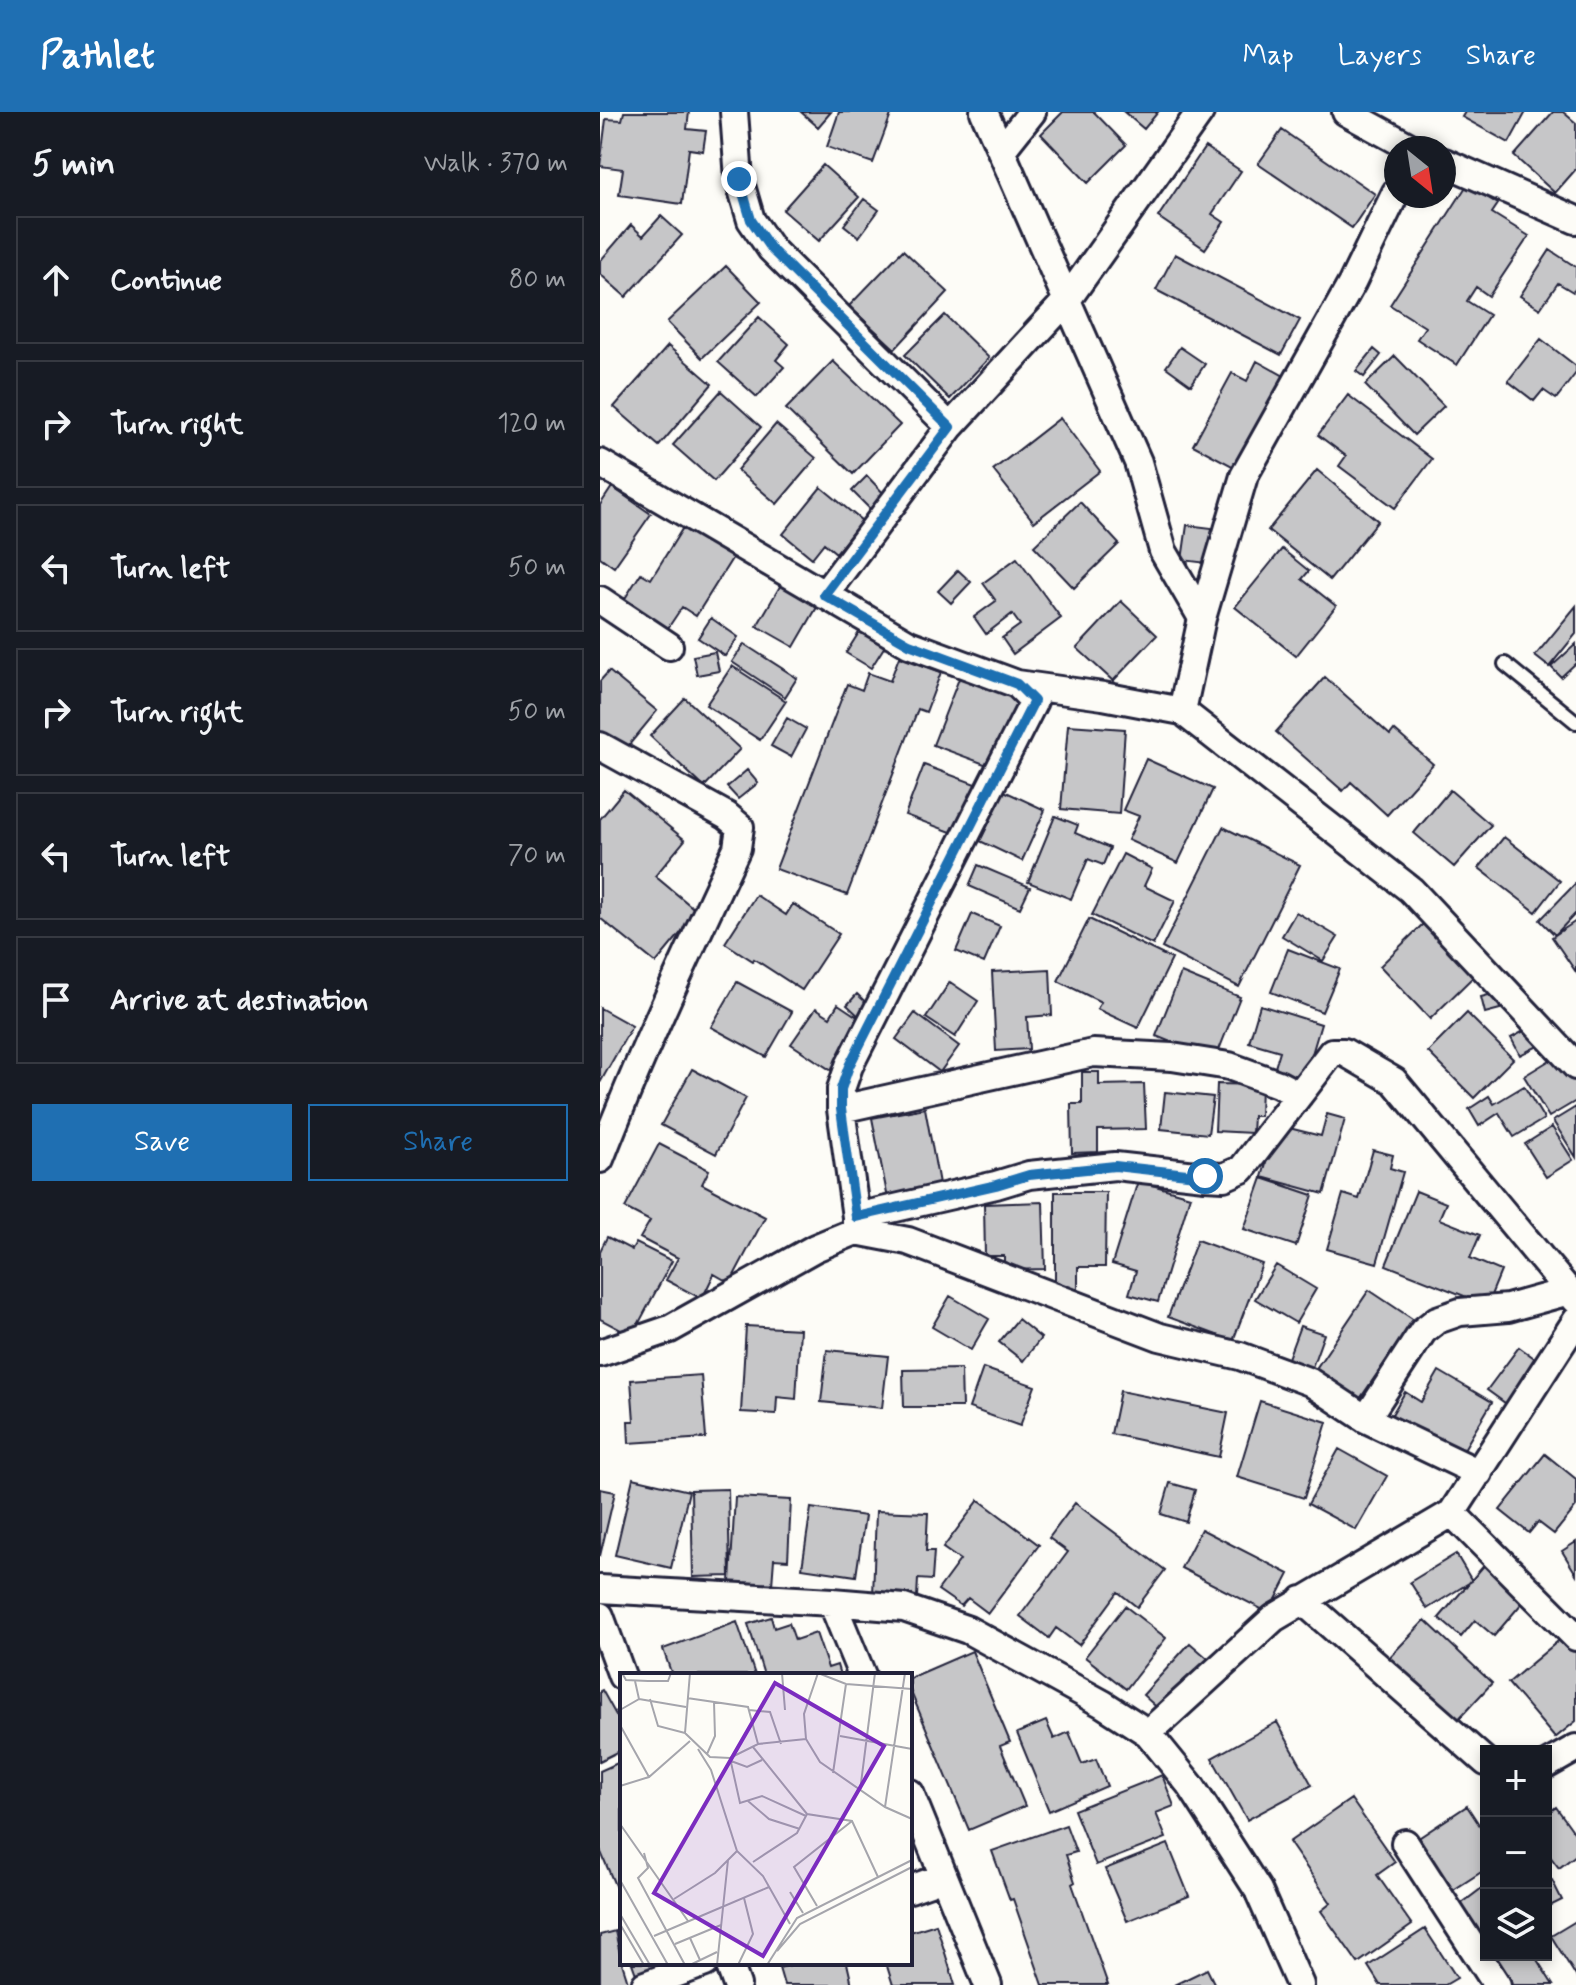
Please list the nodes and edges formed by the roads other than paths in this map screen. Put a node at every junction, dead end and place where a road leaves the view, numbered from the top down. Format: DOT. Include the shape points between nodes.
graph roads {
  1 [pos="734,112"];
  2 [pos="984,112"];
  3 [pos="1032,112"];
  4 [pos="1200,112"];
  5 [pos="1346,112"];
  6 [pos="1390,136"];
  7 [pos="1001,151"];
  8 [pos="1456,167"];
  9 [pos="1388,208"];
  10 [pos="1576,220"];
  11 [pos="1067,300"];
  12 [pos="950,427"];
  13 [pos="600,463"];
  14 [pos="824,595"];
  15 [pos="600,600"];
  16 [pos="1202,618"];
  17 [pos="669,646"];
  18 [pos="1505,664"];
  19 [pos="1017,684"];
  20 [pos="1182,711"];
  21 [pos="1576,722"];
  22 [pos="600,746"];
  23 [pos="1576,1066"];
  24 [pos="1299,1095"];
  25 [pos="841,1109"];
  26 [pos="600,1159"];
  27 [pos="856,1224"];
  28 [pos="1573,1295"];
  29 [pos="1576,1321"];
  30 [pos="600,1353"];
  31 [pos="1366,1419"];
  32 [pos="1479,1473"];
  33 [pos="1452,1513"];
  34 [pos="600,1589"];
  35 [pos="1302,1600"];
  36 [pos="832,1602"];
  37 [pos="600,1616"];
  38 [pos="1576,1637"];
  39 [pos="621,1673"];
  40 [pos="861,1673"];
  41 [pos="1148,1733"];
  42 [pos="1576,1748"];
  43 [pos="1480,1757"];
  44 [pos="1552,1762"];
  45 [pos="912,1798"];
  46 [pos="1405,1843"];
  47 [pos="944,1877"];
  48 [pos="912,1888"];
  49 [pos="700,1965"];
  50 [pos="730,1965"];
  51 [pos="645,1985"];
  52 [pos="737,1985"];
  53 [pos="988,1985"];
  54 [pos="1300,1985"];
  55 [pos="1497,1985"];
  1 -- 12 [label="street" via="739,179 751,220 771,249"];
  2 -- 7 [label="street"];
  3 -- 7 [label="street"];
  4 -- 11 [label="street"];
  5 -- 6 [label="street"];
  7 -- 11 [label="street"];
  8 -- 10 [label="street"];
  9 -- 16 [label="street" via="1244,476"];
  11 -- 12 [label="street"];
  11 -- 16 [label="street" via="1138,462 1163,551"];
  12 -- 14 [label="street"];
  13 -- 14 [label="street"];
  14 -- 19 [label="street" via="909,644"];
  15 -- 17 [label="street"];
  16 -- 20 [label="street"];
  18 -- 21 [label="lane"];
  19 -- 20 [label="street"];
  19 -- 25 [label="street" via="1034,701 849,1066"];
  20 -- 23 [label="street" via="1411,890"];
  22 -- 26 [label="street" via="740,827 737,848"];
  24 -- 25 [label="street" via="1229,1066 1093,1053"];
  24 -- 27 [label="street" via="1242,1169 1224,1177 1115,1166 1029,1175"];
  24 -- 28 [label="street" via="1332,1052 1344,1052 1394,1081"];
  25 -- 27 [label="street"];
  27 -- 30 [label="street" via="670,1329"];
  27 -- 31 [label="street" via="1160,1337 1240,1356 1310,1382"];
  28 -- 31 [label="street" via="1437,1320 1423,1331"];
  29 -- 32 [label="street"];
  31 -- 32 [label="street"];
  32 -- 33 [label="street"];
  33 -- 35 [label="street"];
  33 -- 38 [label="street"];
  34 -- 36 [label="street"];
  35 -- 41 [label="street" via="1274,1618"];
  35 -- 43 [label="street"];
  36 -- 40 [label="street"];
  36 -- 41 [label="street" via="904,1608 968,1630"];
  37 -- 39 [label="street"];
  41 -- 54 [label="street" via="1191,1786 1258,1890"];
  42 -- 44 [label="street"];
  45 -- 47 [label="street"];
  46 -- 55 [label="street"];
  47 -- 48 [label="street"];
  47 -- 53 [label="street"];
  49 -- 51 [label="street"];
  50 -- 52 [label="street"];
}
